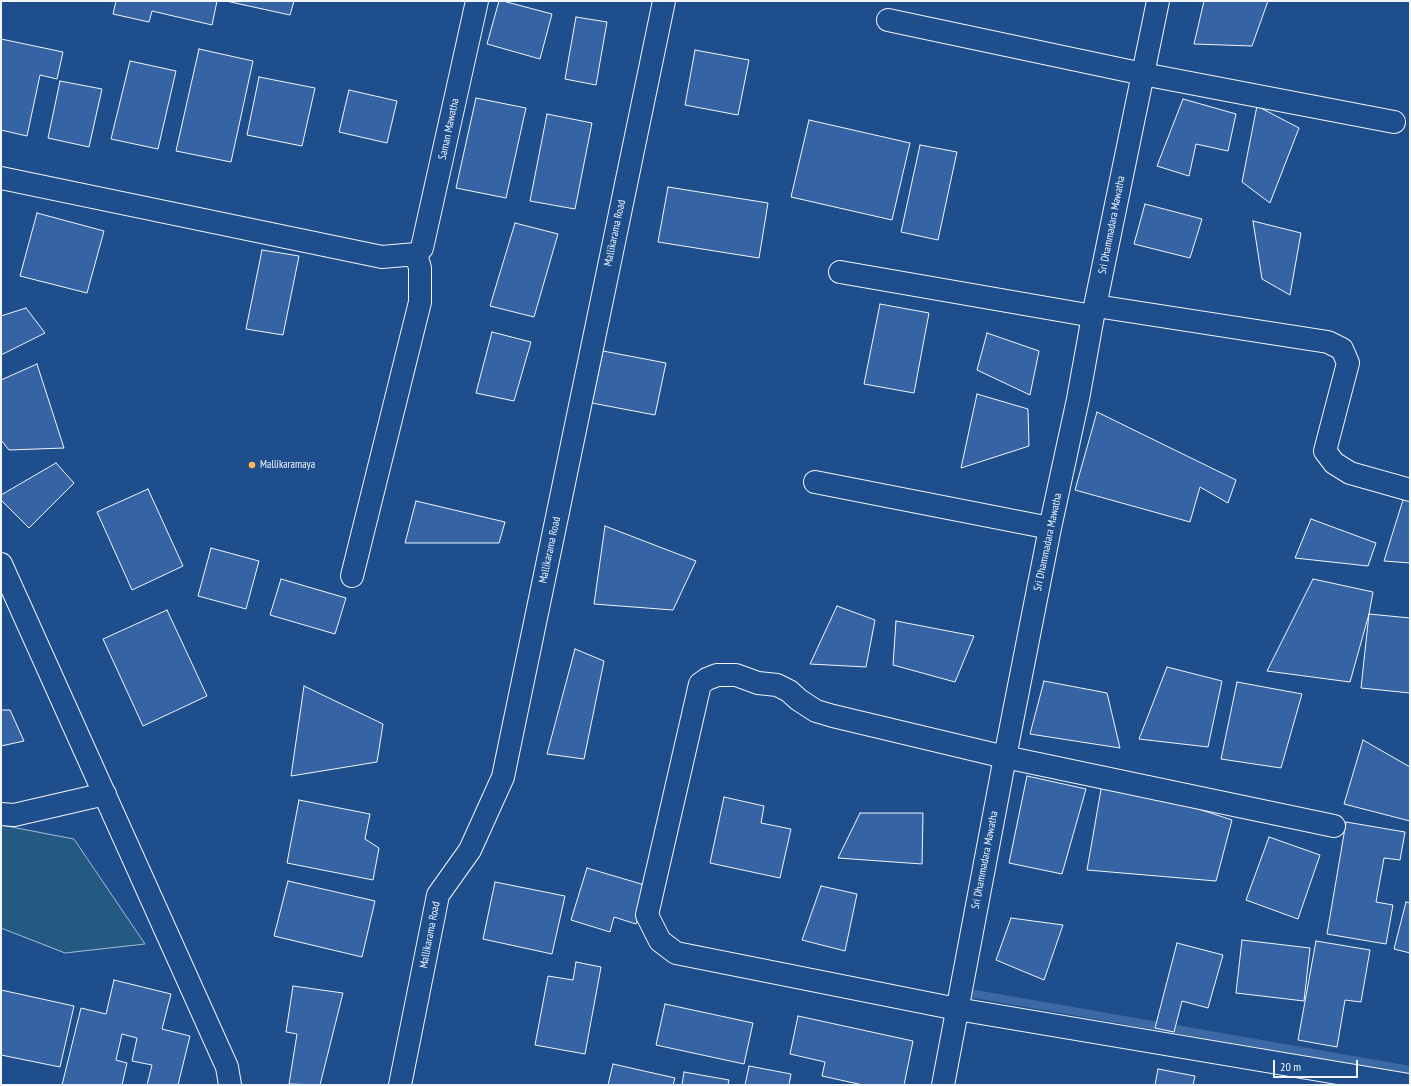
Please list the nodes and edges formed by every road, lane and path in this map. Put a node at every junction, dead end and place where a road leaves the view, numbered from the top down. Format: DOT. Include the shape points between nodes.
graph roads {
  1 [pos="477,1"];
  2 [pos="664,1"];
  3 [pos="1158,1"];
  4 [pos="888,20"];
  5 [pos="1143,74"];
  6 [pos="1394,122"];
  7 [pos="1,178"];
  8 [pos="416,254"];
  9 [pos="840,272"];
  10 [pos="1095,311"];
  11 [pos="815,482"];
  12 [pos="1410,490"];
  13 [pos="1050,528"];
  14 [pos="1,564"];
  15 [pos="352,576"];
  16 [pos="1005,757"];
  17 [pos="105,794"];
  18 [pos="1,814"];
  19 [pos="1334,826"];
  20 [pos="957,1009"];
  21 [pos="230,1085"];
  22 [pos="400,1085"];
  23 [pos="943,1085"];
  24 [pos="1409,1085"];
  1 -- 8 [label="street, Saman Mawatha" via="422,248"];
  2 -- 22 [label="street, Mallikarama Road" via="503,777 470,850 438,895"];
  3 -- 5 [label="street, Sri Dhammadara Mawatha"];
  4 -- 5 [label="street"];
  5 -- 6 [label="street"];
  5 -- 10 [label="street, Sri Dhammadara Mawatha"];
  7 -- 8 [label="street" via="382,257"];
  8 -- 15 [label="street" via="420,268 420,302"];
  9 -- 10 [label="street"];
  10 -- 12 [label="street" via="1328,342 1342,349 1348,363 1325,451 1334,463 1350,474"];
  10 -- 13 [label="street, Sri Dhammadara Mawatha"];
  11 -- 13 [label="street"];
  13 -- 16 [label="street, Sri Dhammadara Mawatha"];
  14 -- 17 [label="street"];
  16 -- 19 [label="street"];
  16 -- 20 [label="street, Sri Dhammadara Mawatha"];
  16 -- 20 [label="street" via="834,716 816,710 776,685 758,683 736,675 717,675 707,679 700,684 647,915 660,940 676,953"];
  17 -- 18 [label="street" via="14,815"];
  17 -- 21 [label="street" via="227,1067"];
  20 -- 23 [label="street, Sri Dhammadara Mawatha"];
  20 -- 24 [label="street"];
}
